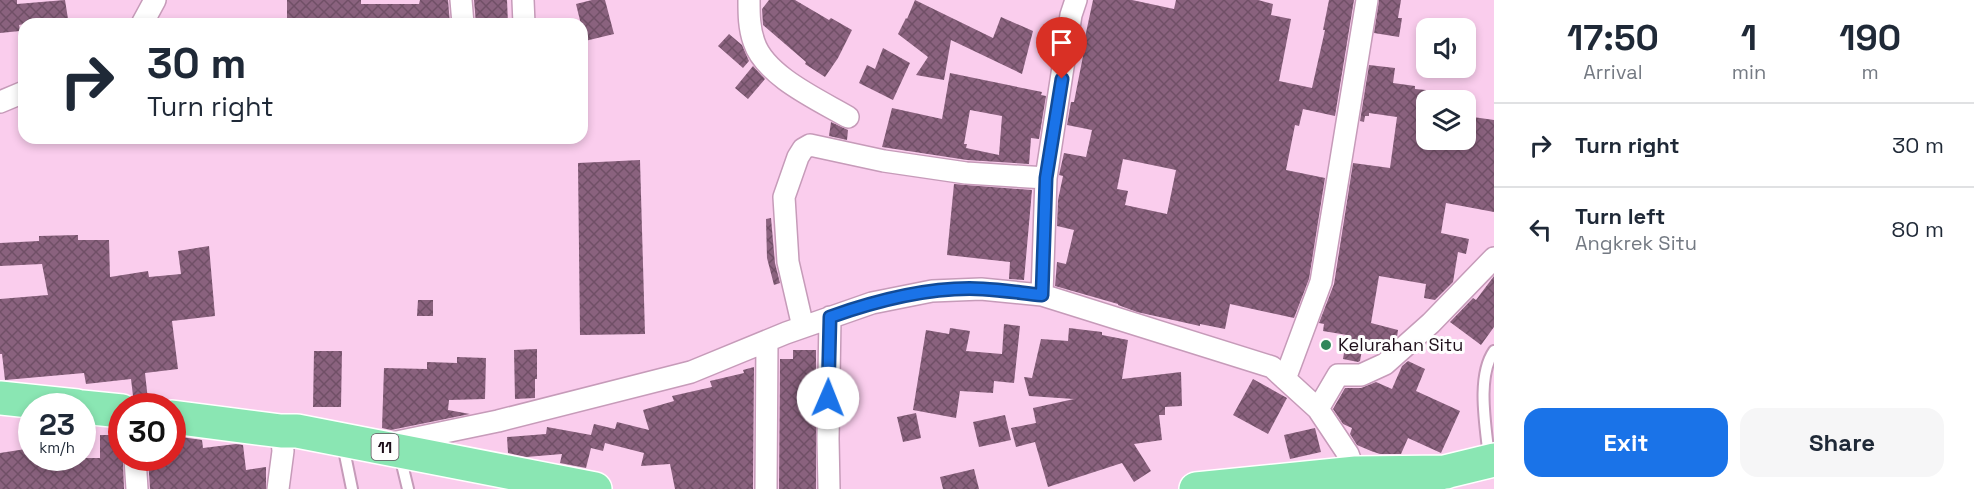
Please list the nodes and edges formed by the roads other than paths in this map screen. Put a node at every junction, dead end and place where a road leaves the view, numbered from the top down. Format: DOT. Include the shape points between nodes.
graph roads {
  1 [pos="155,0"];
  2 [pos="460,0"];
  3 [pos="523,0"];
  4 [pos="748,0"];
  5 [pos="1076,0"];
  6 [pos="1367,0"];
  7 [pos="145,18"];
  8 [pos="462,18"];
  9 [pos="524,18"];
  10 [pos="18,94"];
  11 [pos="0,102"];
  12 [pos="848,117"];
  13 [pos="1046,178"];
  14 [pos="1494,258"];
  15 [pos="1042,295"];
  16 [pos="830,317"];
  17 [pos="803,327"];
  18 [pos="767,341"];
  19 [pos="1494,351"];
  20 [pos="1285,379"];
  21 [pos="0,398"];
  22 [pos="18,400"];
  23 [pos="1318,409"];
  24 [pos="186,419"];
  25 [pos="281,431"];
  26 [pos="342,440"];
  27 [pos="388,448"];
  28 [pos="1492,462"];
  29 [pos="136,471"];
  30 [pos="1365,484"];
  31 [pos="137,489"];
  32 [pos="278,489"];
  33 [pos="352,489"];
  34 [pos="408,489"];
  35 [pos="595,489"];
  36 [pos="766,489"];
  37 [pos="829,489"];
  38 [pos="1196,489"];
  1 -- 7 [label="street"];
  2 -- 8 [label="street"];
  3 -- 9 [label="street"];
  4 -- 12 [label="street" via="754,44 765,61 786,80"];
  5 -- 13 [label="street"];
  6 -- 20 [label="street" via="1321,282"];
  10 -- 11 [label="street"];
  13 -- 15 [label="street"];
  13 -- 17 [label="street" via="966,173 810,145 803,149 784,197 788,262"];
  14 -- 23 [label="street" via="1385,364 1361,375 1338,375"];
  15 -- 16 [label="street" via="981,289 932,291 872,303"];
  15 -- 20 [label="street" via="1272,367"];
  16 -- 17 [label="street"];
  16 -- 37 [label="street"];
  17 -- 18 [label="street"];
  18 -- 27 [label="street" via="691,372"];
  18 -- 36 [label="street"];
  19 -- 28 [label="lane" via="1484,379 1484,411"];
  20 -- 23 [label="street"];
  21 -- 22 [label="highway"];
  23 -- 30 [label="street"];
  24 -- 25 [label="highway, 11"];
  25 -- 26 [label="highway, 11"];
  25 -- 32 [label="street" via="283,451"];
  26 -- 27 [label="highway, 11"];
  26 -- 33 [label="lane"];
  27 -- 34 [label="lane"];
  27 -- 35 [label="highway, 11"];
  28 -- 30 [label="highway"];
  29 -- 31 [label="street"];
  30 -- 38 [label="highway"];
}
